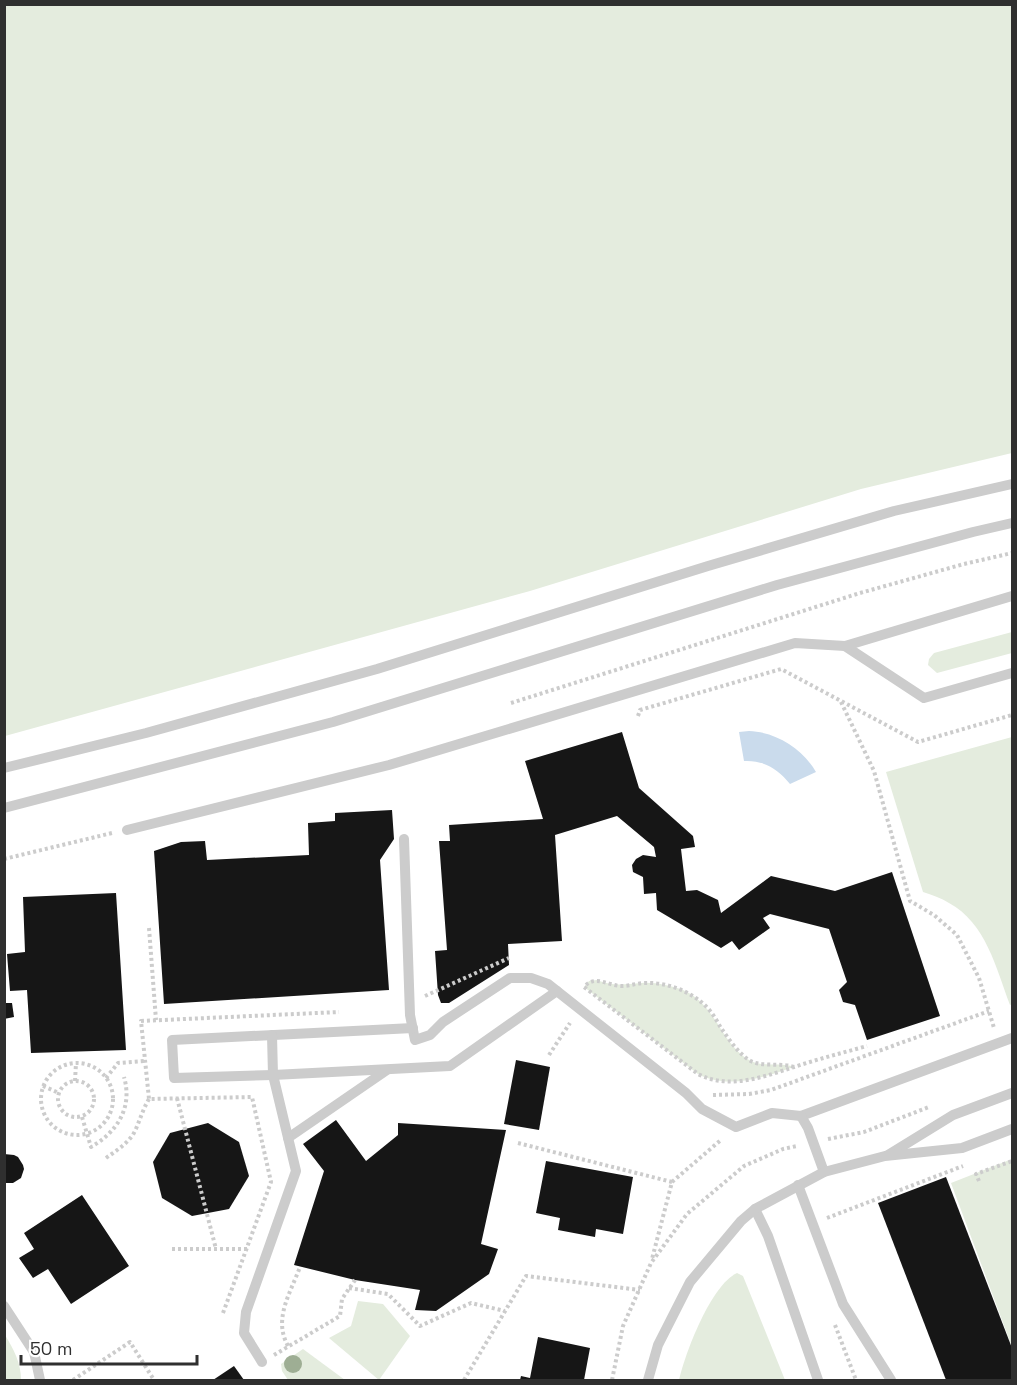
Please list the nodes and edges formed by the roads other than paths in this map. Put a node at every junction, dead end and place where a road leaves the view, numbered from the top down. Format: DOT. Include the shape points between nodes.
graph roads {
  1 [pos="1012,484"];
  2 [pos="1012,523"];
  3 [pos="1012,597"];
  4 [pos="845,646"];
  5 [pos="1012,673"];
  6 [pos="4,768"];
  7 [pos="4,808"];
  8 [pos="127,830"];
  9 [pos="404,839"];
  10 [pos="557,991"];
  11 [pos="412,1028"];
  12 [pos="272,1035"];
  13 [pos="1012,1038"];
  14 [pos="387,1069"];
  15 [pos="273,1075"];
  16 [pos="1012,1093"];
  17 [pos="801,1116"];
  18 [pos="1012,1129"];
  19 [pos="288,1138"];
  20 [pos="885,1156"];
  21 [pos="824,1172"];
  22 [pos="798,1185"];
  23 [pos="755,1209"];
  24 [pos="4,1306"];
  25 [pos="262,1362"];
  26 [pos="40,1380"];
  27 [pos="648,1380"];
  28 [pos="818,1380"];
  29 [pos="891,1380"];
  1 -- 6 [label="lane" via="894,512 697,569 377,669"];
  2 -- 7 [label="lane" via="777,585 333,722"];
  3 -- 4 [label="lane"];
  4 -- 5 [label="lane" via="924,698"];
  4 -- 8 [label="lane" via="795,643 389,765"];
  9 -- 11 [label="lane"];
  10 -- 11 [label="lane" via="531,978 510,978 443,1022 430,1035 415,1040"];
  10 -- 14 [label="lane" via="450,1066"];
  10 -- 17 [label="lane" via="702,1109 736,1126 772,1113"];
  11 -- 12 [label="lane"];
  12 -- 15 [label="lane"];
  12 -- 15 [label="lane" via="172,1040 174,1078"];
  13 -- 17 [label="lane"];
  14 -- 15 [label="lane"];
  14 -- 19 [label="lane"];
  15 -- 19 [label="lane"];
  16 -- 20 [label="lane" via="953,1114"];
  17 -- 21 [label="lane"];
  18 -- 20 [label="lane" via="962,1148"];
  19 -- 25 [label="lane" via="296,1171 246,1312 244,1333"];
  20 -- 21 [label="lane"];
  21 -- 22 [label="lane"];
  22 -- 23 [label="lane"];
  22 -- 29 [label="lane" via="843,1304"];
  23 -- 27 [label="lane" via="690,1282 658,1345"];
  23 -- 28 [label="lane"];
  24 -- 26 [label="lane" via="34,1352"];
}
